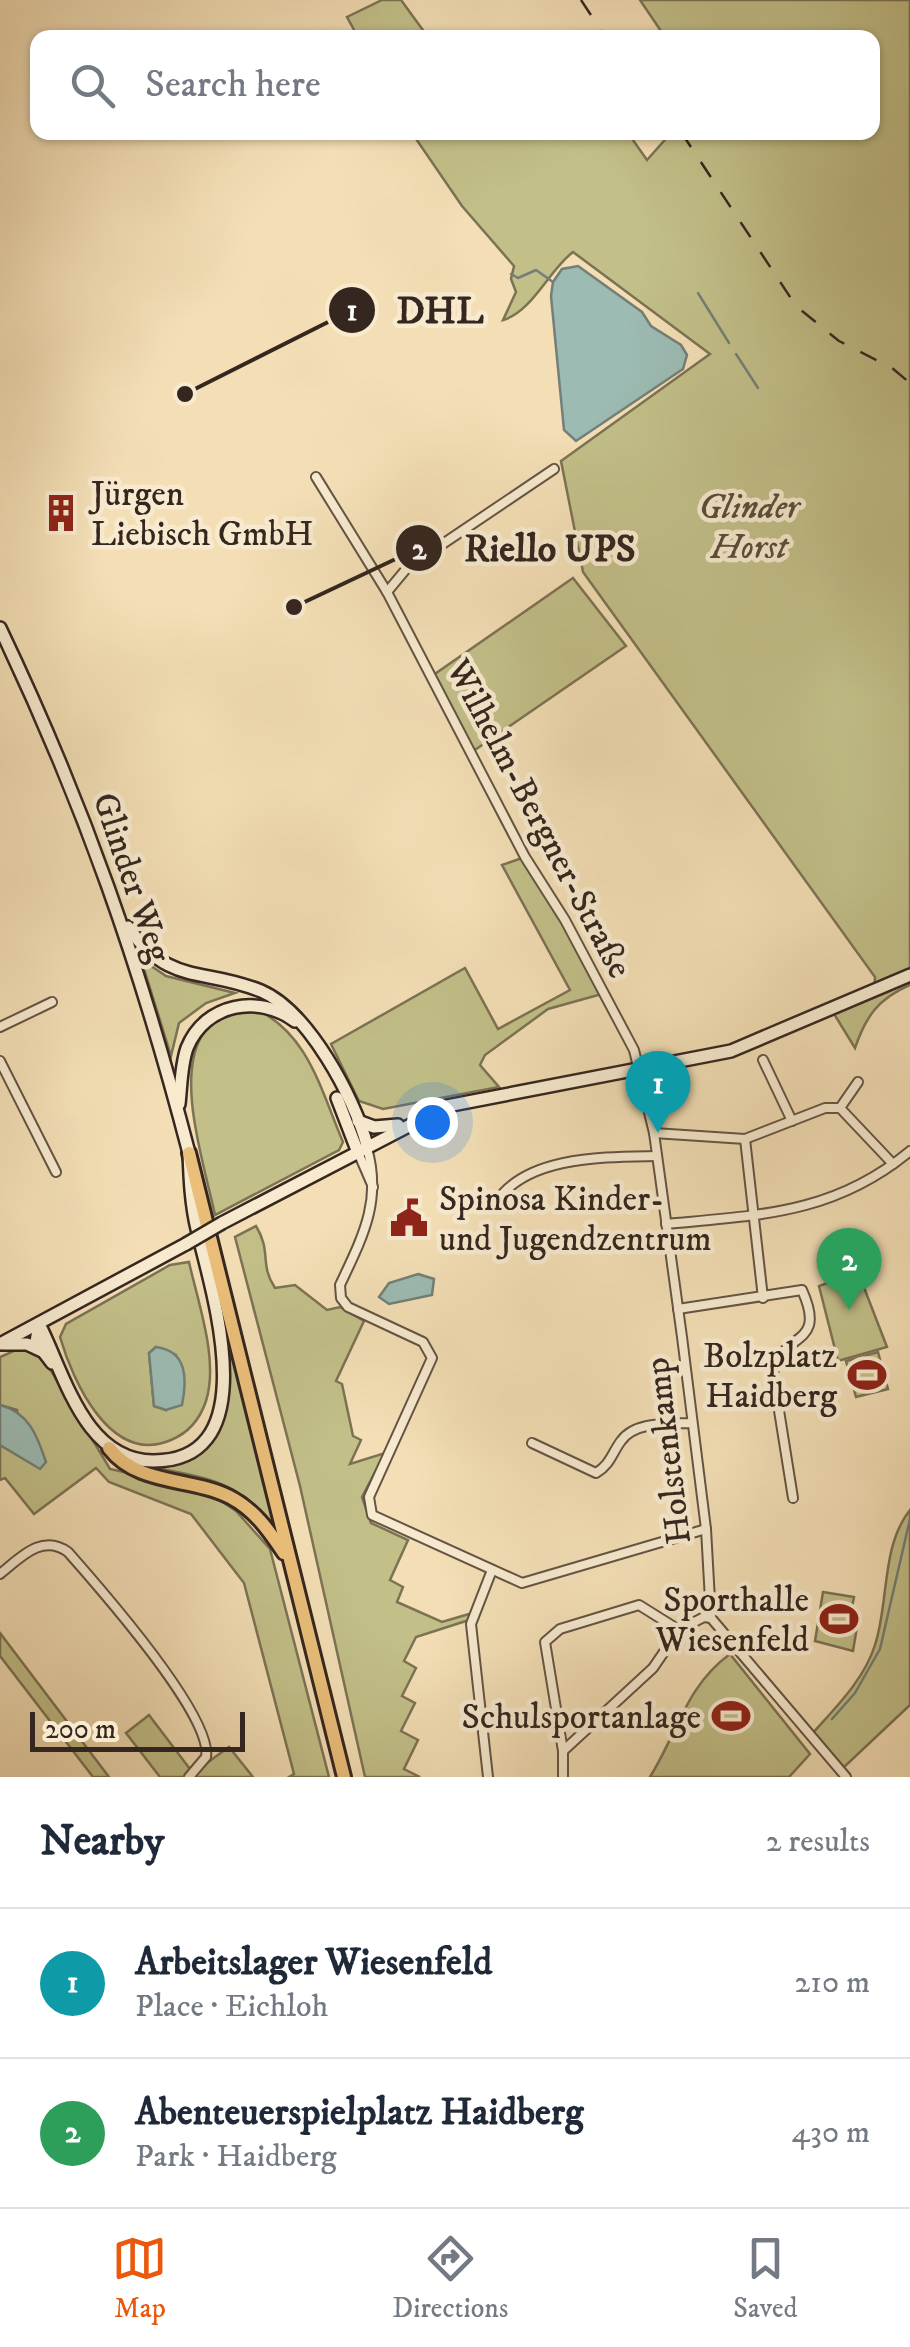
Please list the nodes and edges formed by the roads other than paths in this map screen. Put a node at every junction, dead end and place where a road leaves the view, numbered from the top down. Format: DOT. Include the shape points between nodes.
graph roads {
  1 [pos="554,468"];
  2 [pos="316,478"];
  3 [pos="386,592"];
  4 [pos="0,628"];
  5 [pos="123,920"];
  6 [pos="910,975"];
  7 [pos="52,1002"];
  8 [pos="0,1027"];
  9 [pos="764,1060"];
  10 [pos="0,1061"];
  11 [pos="642,1072"];
  12 [pos="858,1082"];
  13 [pos="840,1108"];
  14 [pos="178,1113"];
  15 [pos="358,1121"];
  16 [pos="792,1121"];
  17 [pos="406,1125"];
  18 [pos="654,1133"];
  19 [pos="746,1139"];
  20 [pos="362,1148"];
  21 [pos="189,1154"];
  22 [pos="657,1156"];
  23 [pos="908,1156"];
  24 [pos="893,1164"];
  25 [pos="56,1172"];
  26 [pos="495,1204"];
  27 [pos="752,1216"];
  28 [pos="666,1224"];
  29 [pos="762,1298"];
  30 [pos="678,1309"];
  31 [pos="39,1324"];
  32 [pos="0,1344"];
  33 [pos="42,1350"];
  34 [pos="64,1379"];
  35 [pos="691,1423"];
  36 [pos="532,1443"];
  37 [pos="109,1448"];
  38 [pos="793,1498"];
  39 [pos="706,1529"];
  40 [pos="290,1563"];
  41 [pos="492,1570"];
  42 [pos="0,1574"];
  43 [pos="712,1618"];
  44 [pos="679,1630"];
  45 [pos="563,1751"];
  46 [pos="189,1777"];
  47 [pos="344,1777"];
  48 [pos="488,1777"];
  49 [pos="563,1777"];
  50 [pos="846,1777"];
  1 -- 3 [label="street" via="407,568"];
  2 -- 3 [label="street, Wilhelm-Bergner-Straße"];
  3 -- 11 [label="street, Wilhelm-Bergner-Straße"];
  4 -- 5 [label="main road, Glinder Weg" via="57,748"];
  5 -- 14 [label="main road, Glinder Weg"];
  5 -- 15 [label="main road" via="170,969 262,992 293,1012 318,1042"];
  6 -- 11 [label="main road" via="731,1051"];
  7 -- 8 [label="street"];
  9 -- 16 [label="street"];
  10 -- 25 [label="street"];
  11 -- 17 [label="main road" via="481,1097"];
  11 -- 18 [label="street, Holstenkamp"];
  12 -- 13 [label="street"];
  13 -- 16 [label="street"];
  13 -- 24 [label="street"];
  14 -- 20 [label="main road" via="184,1059 196,1031 224,1010 263,1006 290,1017 312,1040"];
  14 -- 21 [label="main road, Glinder Weg"];
  15 -- 17 [label="main road"];
  15 -- 20 [label="main road"];
  16 -- 19 [label="street"];
  17 -- 20 [label="main road"];
  18 -- 19 [label="street"];
  18 -- 22 [label="street, Holstenkamp"];
  19 -- 27 [label="street"];
  20 -- 31 [label="main road, bridge"];
  20 -- 41 [label="street" via="374,1201 340,1298 423,1342 432,1360 368,1508 377,1519"];
  21 -- 37 [label="main road, Glinder Weg" via="196,1226 222,1339 220,1410 201,1442 172,1458 137,1460"];
  21 -- 40 [label="highway"];
  22 -- 26 [label="street" via="557,1165 504,1191"];
  22 -- 28 [label="street, Holstenkamp"];
  23 -- 24 [label="street"];
  24 -- 27 [label="street" via="826,1201"];
  27 -- 28 [label="street"];
  27 -- 29 [label="street"];
  28 -- 30 [label="street, Holstenkamp"];
  29 -- 30 [label="street"];
  29 -- 38 [label="street" via="802,1290 812,1314 808,1328 777,1354 773,1373"];
  30 -- 35 [label="street, Holstenkamp"];
  31 -- 32 [label="main road"];
  31 -- 33 [label="main road" via="35,1335"];
  31 -- 34 [label="main road"];
  32 -- 33 [label="main road"];
  33 -- 34 [label="main road"];
  34 -- 37 [label="main road"];
  35 -- 36 [label="street" via="648,1426 623,1436 606,1468 596,1473"];
  35 -- 39 [label="street, Holstenkamp"];
  37 -- 40 [label="highway" via="140,1472 236,1500 268,1529"];
  39 -- 41 [label="street" via="522,1583"];
  39 -- 43 [label="street, Holstenkamp"];
  40 -- 47 [label="highway"];
  41 -- 48 [label="street" via="471,1624"];
  42 -- 46 [label="street" via="39,1546 68,1552 139,1633 205,1733 206,1756"];
  43 -- 44 [label="street"];
  43 -- 50 [label="street"];
  44 -- 45 [label="street" via="653,1668"];
  44 -- 45 [label="street" via="639,1604 560,1629 545,1642"];
  45 -- 49 [label="street"];
}
